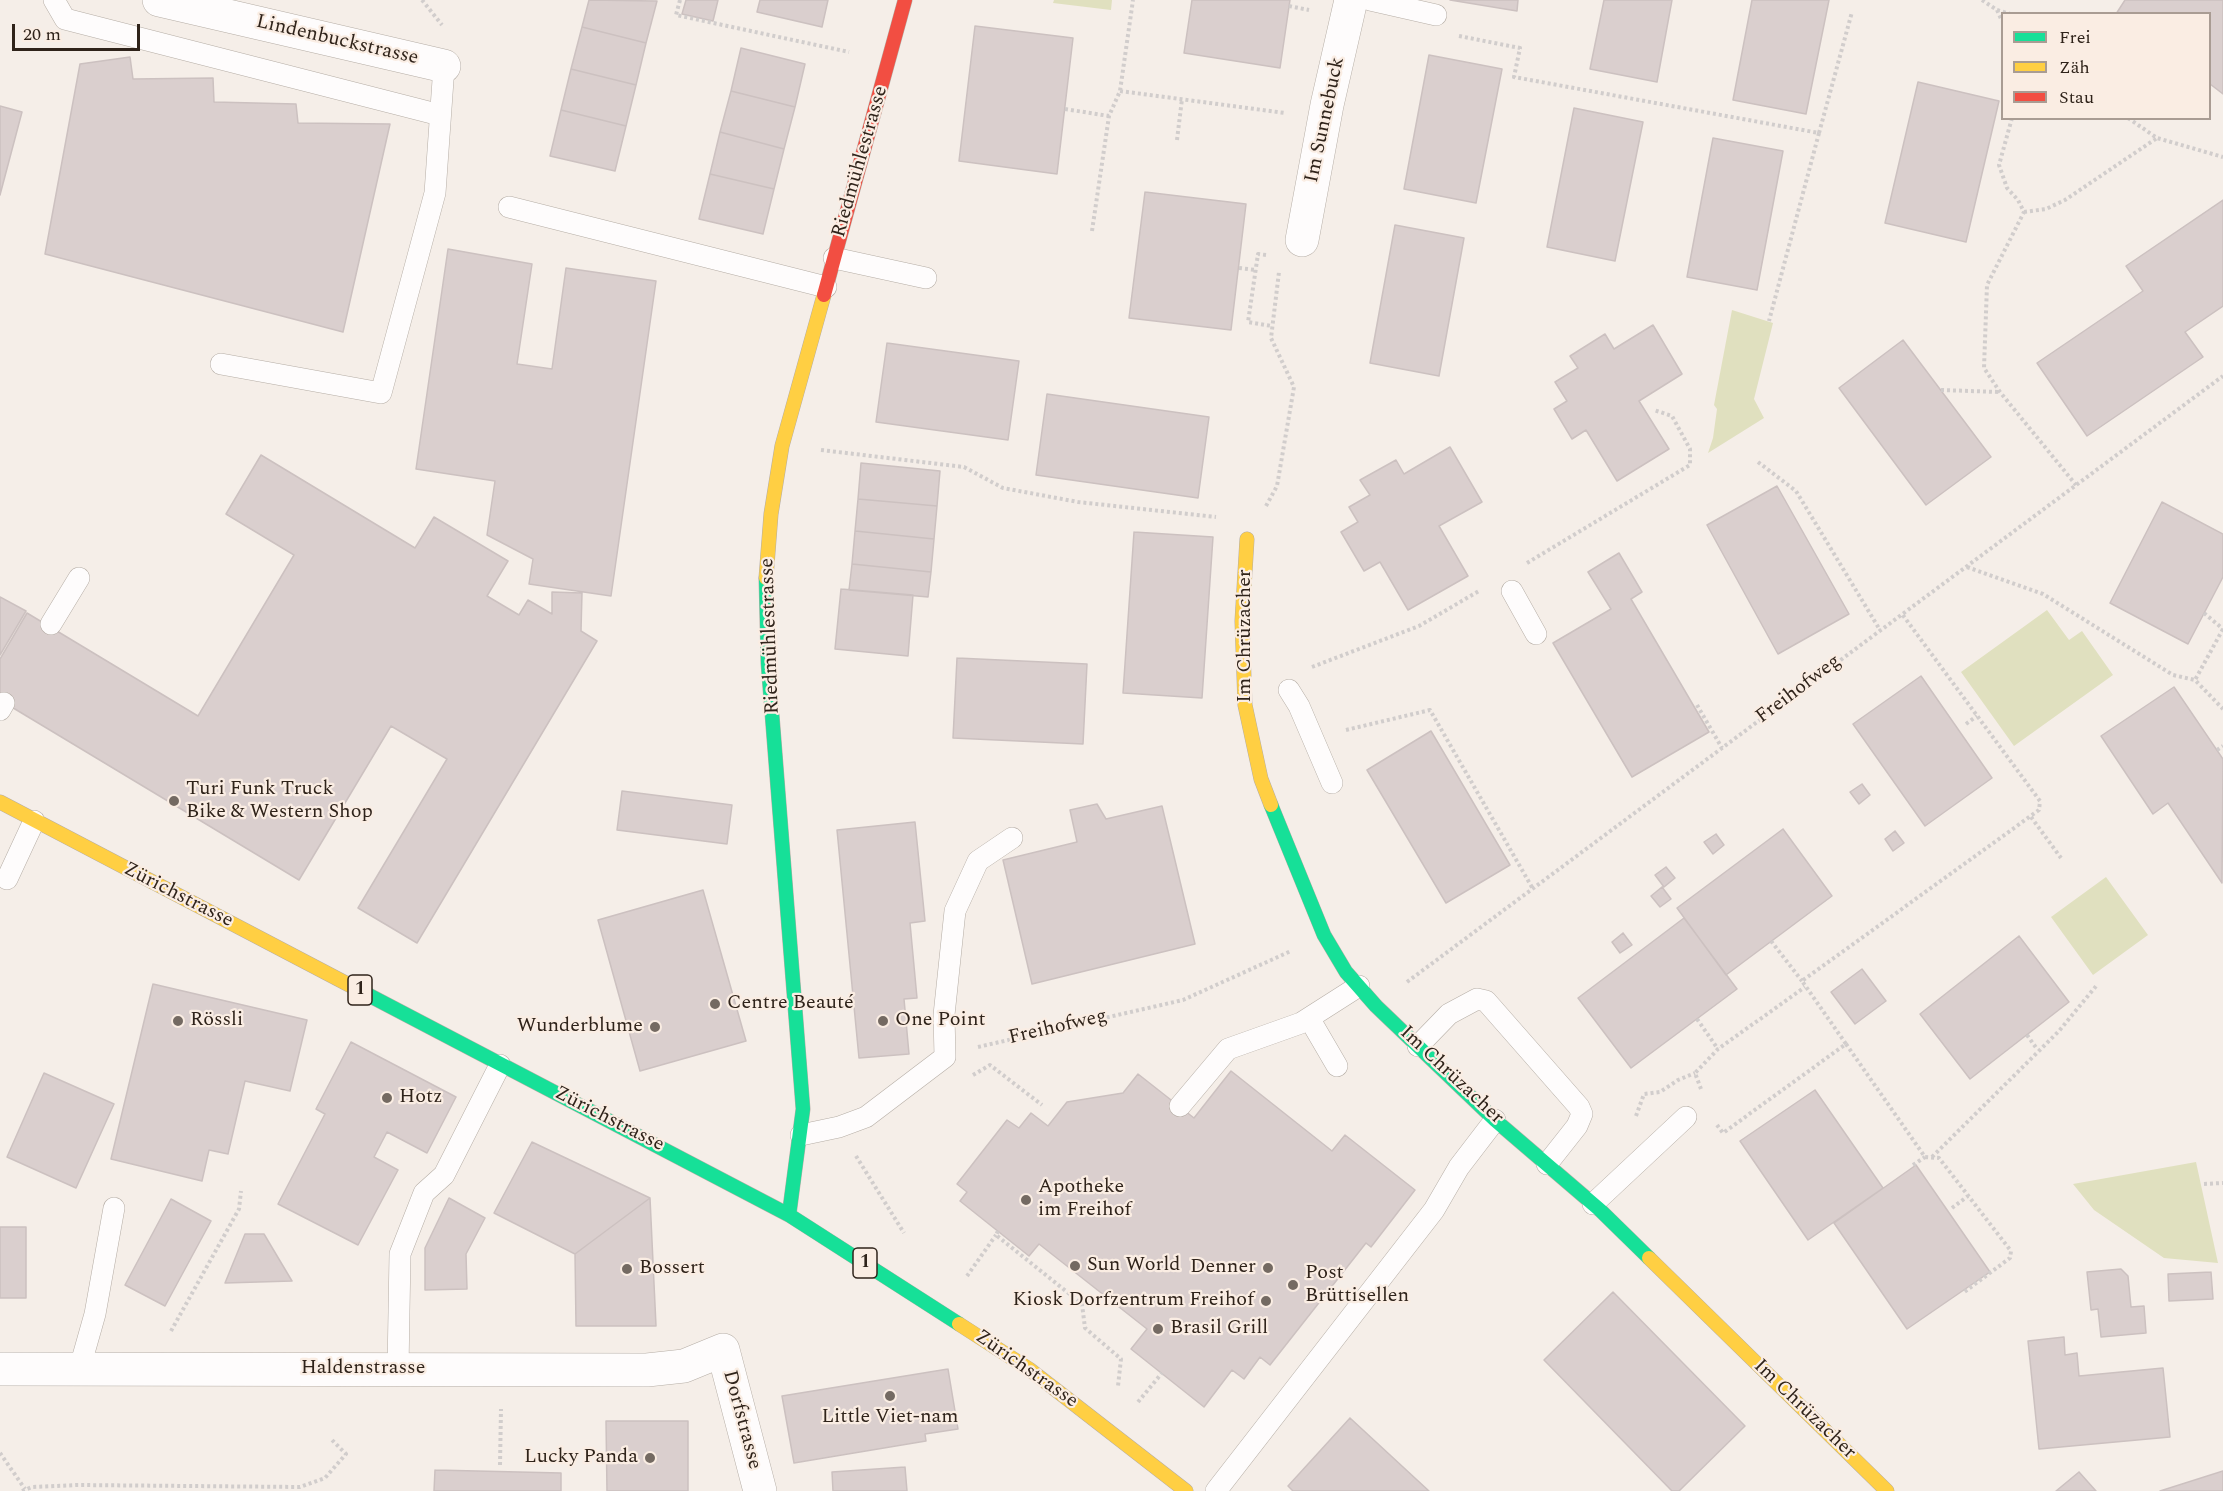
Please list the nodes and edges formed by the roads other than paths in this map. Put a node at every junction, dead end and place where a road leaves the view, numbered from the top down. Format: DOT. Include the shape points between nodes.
graph roads {
  1 [pos="54,0"];
  2 [pos="159,0"];
  3 [pos="905,0"];
  4 [pos="1351,0"];
  5 [pos="1370,0"];
  6 [pos="1436,15"];
  7 [pos="444,66"];
  8 [pos="440,116"];
  9 [pos="509,207"];
  10 [pos="1302,240"];
  11 [pos="834,258"];
  12 [pos="926,278"];
  13 [pos="826,287"];
  14 [pos="221,364"];
  15 [pos="1247,538"];
  16 [pos="79,578"];
  17 [pos="1512,591"];
  18 [pos="51,624"];
  19 [pos="1536,634"];
  20 [pos="1289,690"];
  21 [pos="1332,783"];
  22 [pos="0,802"];
  23 [pos="34,821"];
  24 [pos="1012,838"];
  25 [pos="7,879"];
  26 [pos="1359,986"];
  27 [pos="1309,1018"];
  28 [pos="1418,1046"];
  29 [pos="500,1065"];
  30 [pos="1337,1066"];
  31 [pos="1180,1106"];
  32 [pos="1686,1117"];
  33 [pos="1496,1120"];
  34 [pos="801,1135"];
  35 [pos="1547,1164"];
  36 [pos="1593,1204"];
  37 [pos="114,1208"];
  38 [pos="789,1215"];
  39 [pos="723,1350"];
  40 [pos="80,1367"];
  41 [pos="0,1368"];
  42 [pos="398,1369"];
  43 [pos="760,1491"];
  44 [pos="1186,1491"];
  45 [pos="1216,1491"];
  46 [pos="1887,1491"];
  1 -- 8 [label="lane" via="64,20"];
  2 -- 7 [label="street, Lindenbuckstrasse"];
  3 -- 11 [label="street, Riedmühlestrasse"];
  4 -- 10 [label="street, Im Sunnebuck"];
  5 -- 6 [label="lane"];
  7 -- 8 [label="lane"];
  8 -- 14 [label="lane" via="435,193 381,393"];
  9 -- 13 [label="lane"];
  11 -- 12 [label="lane"];
  11 -- 13 [label="street, Riedmühlestrasse"];
  13 -- 34 [label="street, Riedmühlestrasse" via="782,446 765,588 803,1109"];
  15 -- 26 [label="street, Im Chrüzacher" via="1242,621 1245,705 1260,779 1324,935"];
  16 -- 18 [label="lane"];
  17 -- 19 [label="lane"];
  20 -- 21 [label="lane"];
  22 -- 23 [label="street, Zürichstrasse / 1"];
  23 -- 25 [label="lane"];
  23 -- 29 [label="street, Zürichstrasse / 1"];
  24 -- 34 [label="lane" via="978,861 956,911 944,1015 945,1057 866,1117"];
  26 -- 27 [label="lane"];
  26 -- 28 [label="street, Im Chrüzacher"];
  27 -- 30 [label="lane"];
  27 -- 31 [label="lane" via="1228,1050"];
  28 -- 33 [label="street, Im Chrüzacher"];
  28 -- 35 [label="lane" via="1449,1014 1477,999 1486,1001 1582,1114"];
  29 -- 38 [label="street, Zürichstrasse / 1"];
  29 -- 42 [label="lane" via="444,1175 424,1193 400,1254"];
  32 -- 36 [label="lane"];
  33 -- 35 [label="street, Im Chrüzacher"];
  33 -- 45 [label="lane" via="1459,1167 1434,1210"];
  34 -- 38 [label="street, Riedmühlestrasse"];
  35 -- 36 [label="street, Im Chrüzacher"];
  36 -- 46 [label="street, Im Chrüzacher"];
  37 -- 40 [label="lane" via="96,1314"];
  38 -- 44 [label="street, Zürichstrasse / 1" via="1029,1370"];
  39 -- 42 [label="street, Haldenstrasse" via="684,1366 647,1370"];
  39 -- 43 [label="street, Dorfstrasse"];
  40 -- 41 [label="street, Haldenstrasse"];
  40 -- 42 [label="street, Haldenstrasse"];
}
